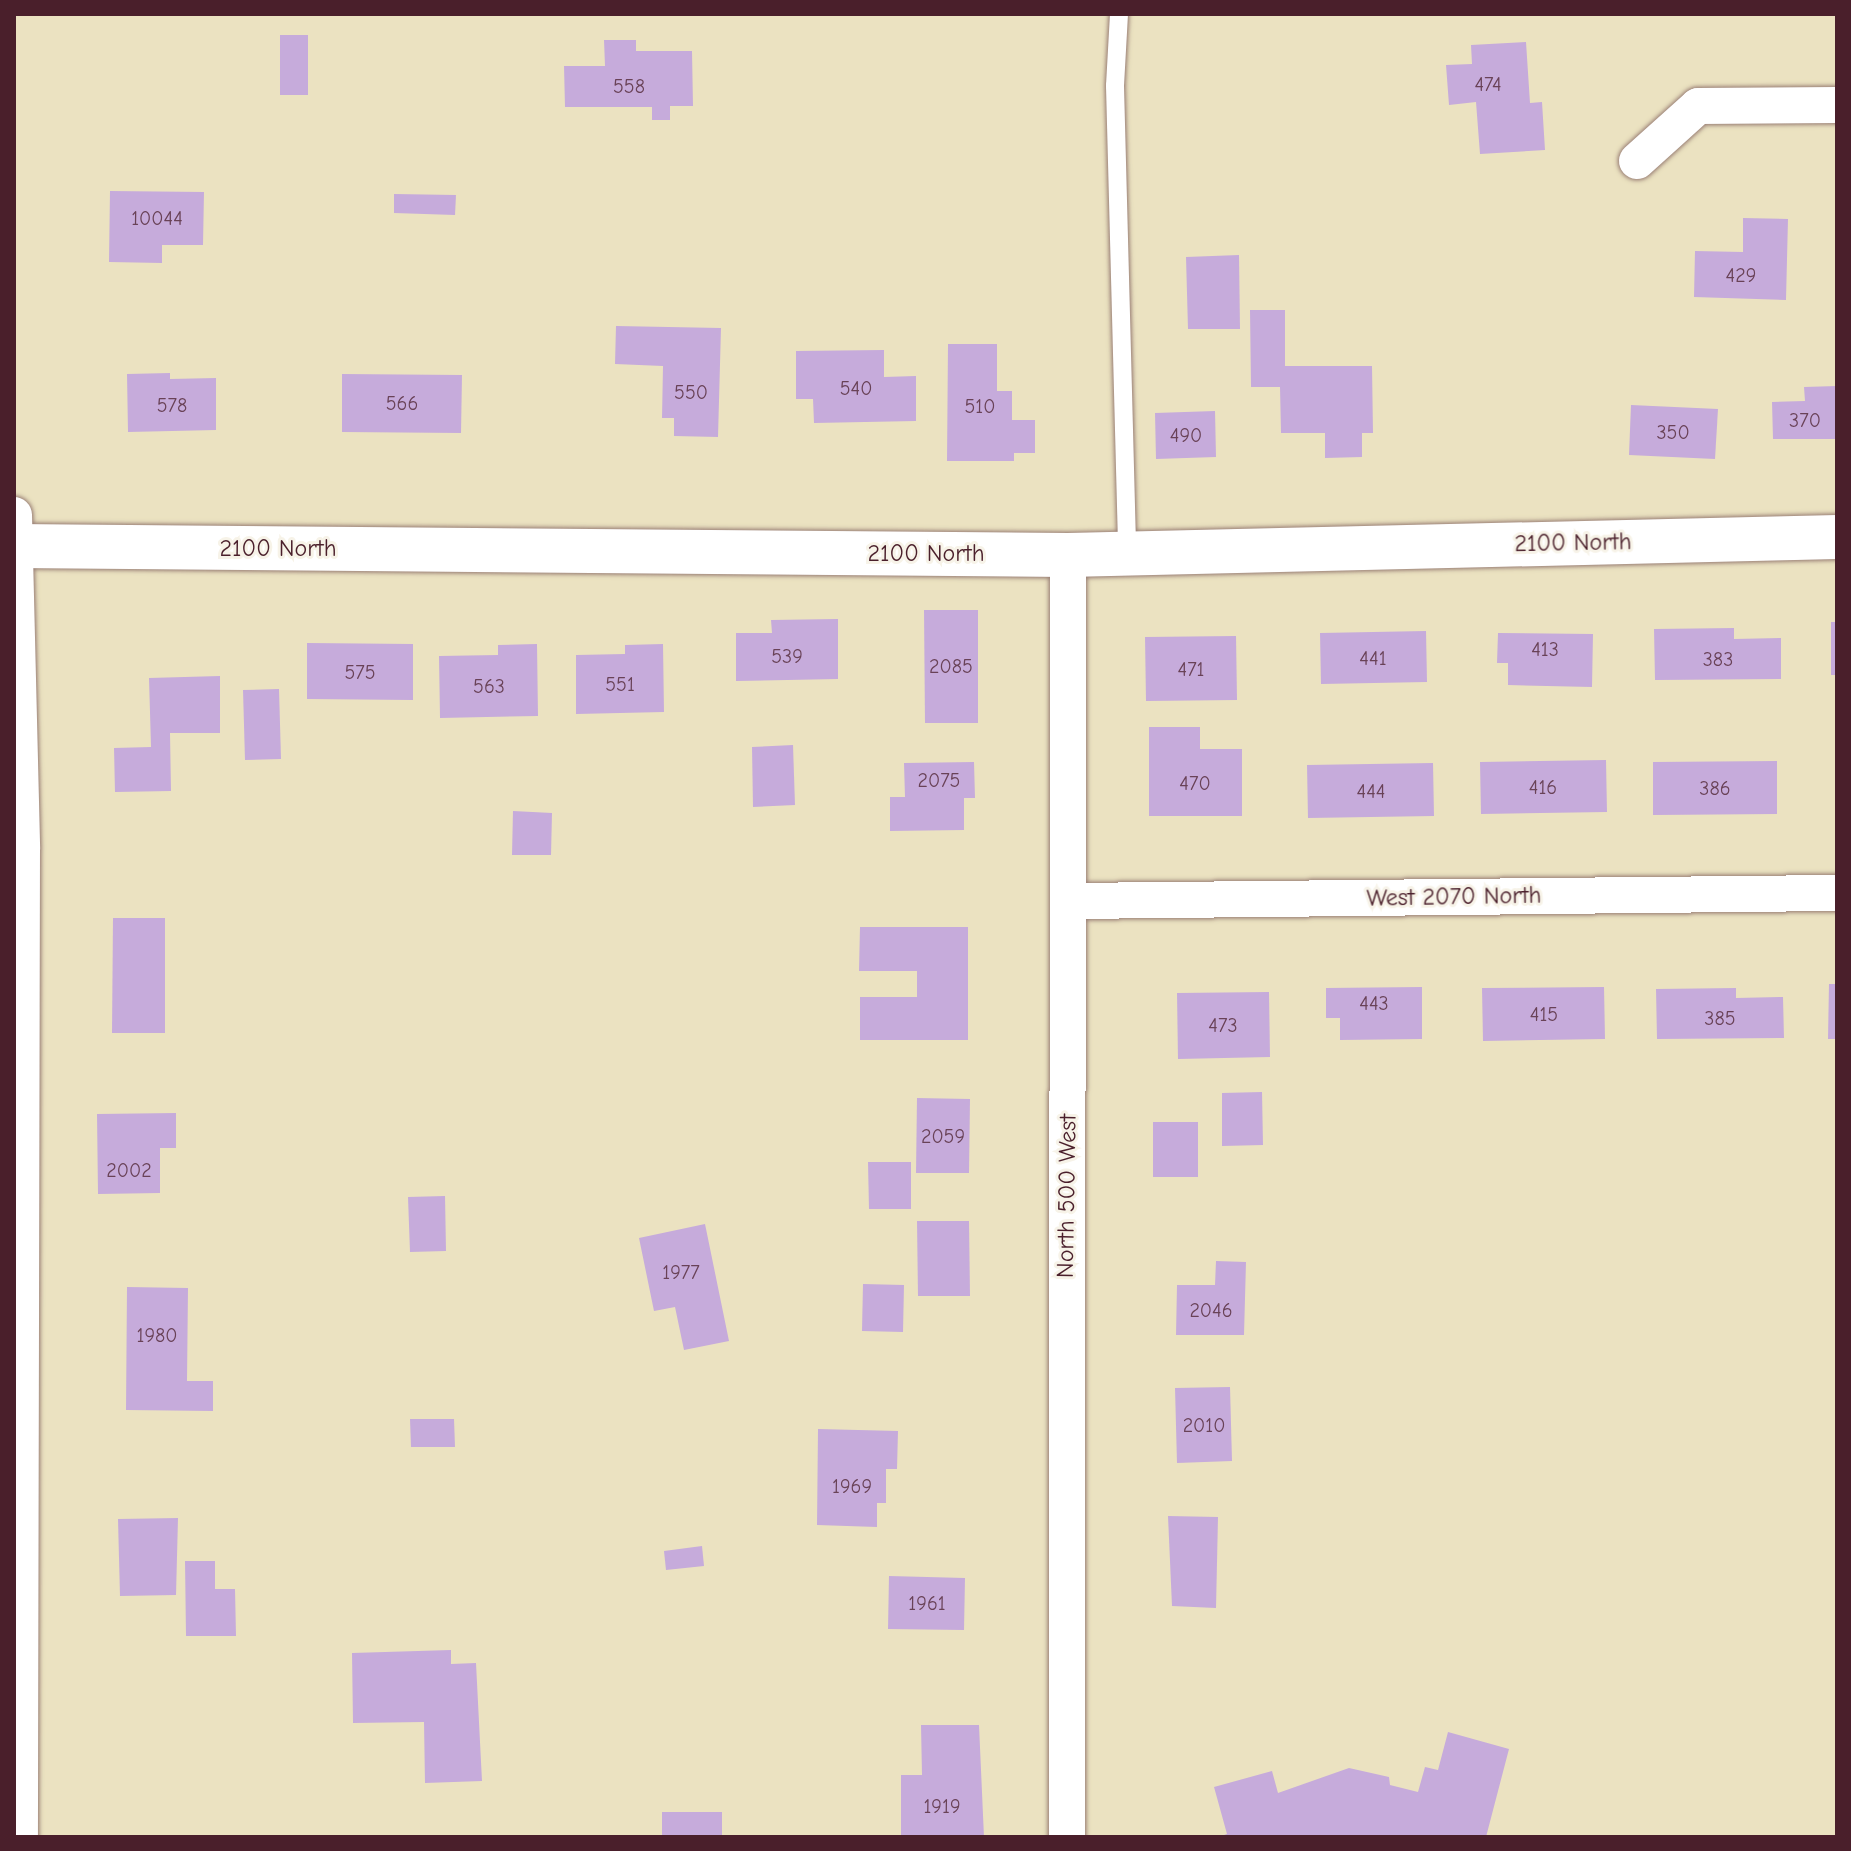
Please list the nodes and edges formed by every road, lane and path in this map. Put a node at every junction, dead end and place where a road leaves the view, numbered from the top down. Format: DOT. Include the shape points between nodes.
graph roads {
  1 [pos="1119,14"];
  2 [pos="1837,105"];
  3 [pos="1637,161"];
  4 [pos="14,515"];
  5 [pos="1837,537"];
  6 [pos="14,546"];
  7 [pos="1127,554"];
  8 [pos="1068,555"];
  9 [pos="18,849"];
  10 [pos="1837,893"];
  11 [pos="1071,901"];
  12 [pos="18,1029"];
  13 [pos="20,1837"];
  14 [pos="1067,1837"];
  1 -- 7 [label="lane" via="1115,86"];
  2 -- 3 [label="street" via="1698,106"];
  4 -- 6 [label="street"];
  5 -- 7 [label="street, 2100 North"];
  6 -- 8 [label="street, 2100 North"];
  6 -- 9 [label="street"];
  7 -- 8 [label="street, 2100 North"];
  8 -- 11 [label="street, North 500 West"];
  9 -- 12 [label="street"];
  10 -- 11 [label="street, West 2070 North"];
  11 -- 14 [label="street, North 500 West"];
  12 -- 13 [label="street"];
}
